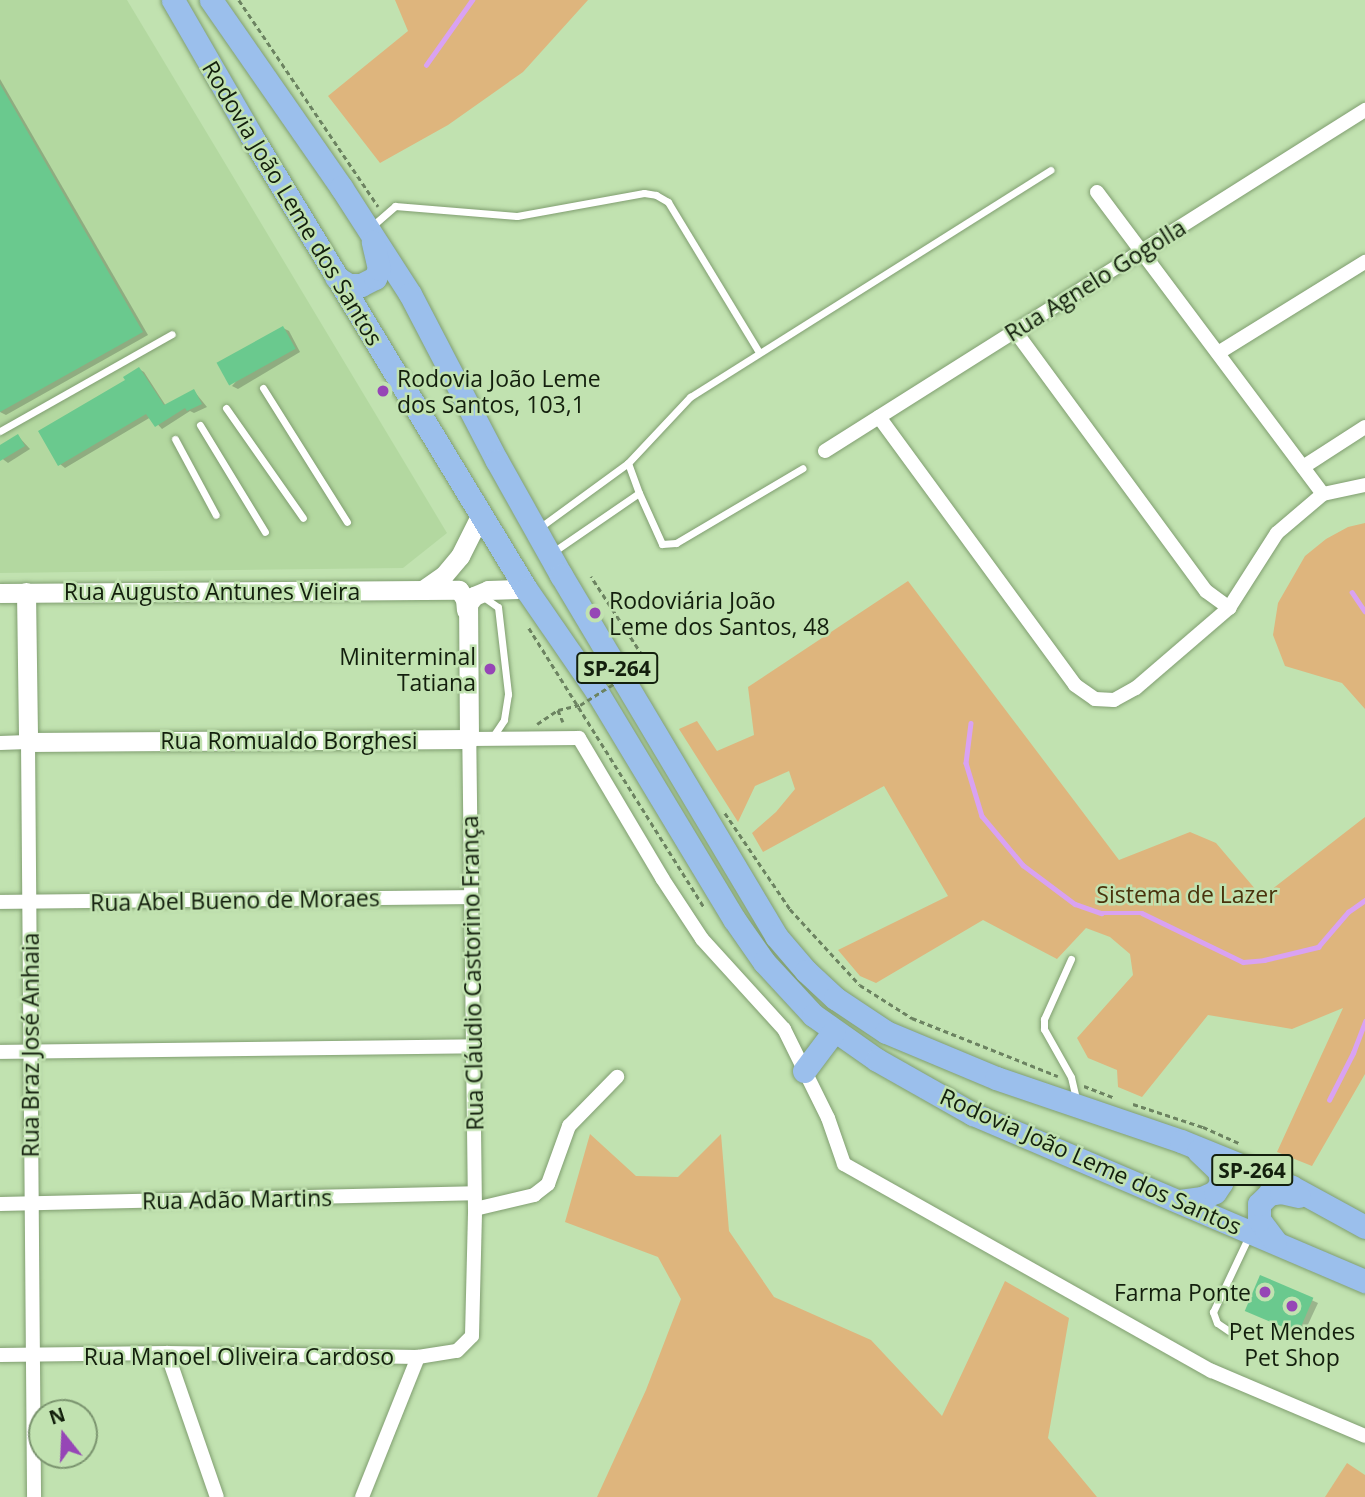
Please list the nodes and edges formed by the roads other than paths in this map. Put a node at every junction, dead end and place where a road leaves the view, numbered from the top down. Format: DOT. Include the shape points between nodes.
graph roads {
  1 [pos="173,0"];
  2 [pos="211,0"];
  3 [pos="1365,110"];
  4 [pos="1050,170"];
  5 [pos="1097,192"];
  6 [pos="376,222"];
  7 [pos="1141,251"];
  8 [pos="1365,262"];
  9 [pos="336,276"];
  10 [pos="1015,331"];
  11 [pos="172,334"];
  12 [pos="759,352"];
  13 [pos="1217,353"];
  14 [pos="264,388"];
  15 [pos="226,408"];
  16 [pos="879,416"];
  17 [pos="200,425"];
  18 [pos="1365,428"];
  19 [pos="0,432"];
  20 [pos="176,439"];
  21 [pos="825,451"];
  22 [pos="628,463"];
  23 [pos="1303,467"];
  24 [pos="803,468"];
  25 [pos="1365,485"];
  26 [pos="639,493"];
  27 [pos="1323,494"];
  28 [pos="216,515"];
  29 [pos="480,516"];
  30 [pos="303,518"];
  31 [pos="347,522"];
  32 [pos="536,531"];
  33 [pos="265,532"];
  34 [pos="550,555"];
  35 [pos="424,589"];
  36 [pos="526,589"];
  37 [pos="475,591"];
  38 [pos="26,592"];
  39 [pos="0,593"];
  40 [pos="1229,608"];
  41 [pos="469,739"];
  42 [pos="492,739"];
  43 [pos="28,742"];
  44 [pos="0,743"];
  45 [pos="471,897"];
  46 [pos="0,902"];
  47 [pos="29,902"];
  48 [pos="1071,959"];
  49 [pos="834,1031"];
  50 [pos="473,1046"];
  51 [pos="30,1051"];
  52 [pos="0,1052"];
  53 [pos="804,1071"];
  54 [pos="617,1077"];
  55 [pos="1078,1106"];
  56 [pos="1190,1145"];
  57 [pos="474,1193"];
  58 [pos="1312,1199"];
  59 [pos="1180,1201"];
  60 [pos="0,1204"];
  61 [pos="31,1204"];
  62 [pos="475,1209"];
  63 [pos="1365,1227"];
  64 [pos="1251,1232"];
  65 [pos="1278,1244"];
  66 [pos="1365,1281"];
  67 [pos="1229,1331"];
  68 [pos="472,1336"];
  69 [pos="167,1353"];
  70 [pos="0,1355"];
  71 [pos="33,1355"];
  72 [pos="418,1357"];
  73 [pos="1365,1436"];
  74 [pos="34,1497"];
  75 [pos="217,1497"];
  76 [pos="362,1497"];
  1 -- 9 [label="main road, Rodovia João Leme dos Santos / SP-264"];
  2 -- 6 [label="main road, Rodovia João Leme dos Santos / SP-264"];
  3 -- 7 [label="street, Rua Agnelo Gogolla"];
  4 -- 12 [label="lane"];
  5 -- 7 [label="street"];
  6 -- 9 [label="main road" via="379,269 374,278 349,285"];
  6 -- 12 [label="lane" via="395,206 517,216 644,193 656,195 668,202"];
  6 -- 32 [label="main road, Rodovia João Leme dos Santos / SP-264"];
  7 -- 10 [label="street, Rua Agnelo Gogolla"];
  7 -- 13 [label="street"];
  8 -- 13 [label="street"];
  9 -- 29 [label="main road, Rodovia João Leme dos Santos / SP-264"];
  10 -- 16 [label="street, Rua Agnelo Gogolla"];
  10 -- 40 [label="street" via="1206,592"];
  11 -- 19 [label="lane"];
  12 -- 22 [label="lane" via="690,397"];
  13 -- 23 [label="street"];
  14 -- 31 [label="lane"];
  15 -- 30 [label="lane"];
  16 -- 21 [label="street, Rua Agnelo Gogolla"];
  16 -- 40 [label="street" via="1075,685 1095,699 1114,700 1136,688"];
  17 -- 33 [label="lane"];
  18 -- 23 [label="street"];
  20 -- 28 [label="lane"];
  22 -- 26 [label="lane"];
  22 -- 32 [label="lane"];
  23 -- 27 [label="street"];
  24 -- 26 [label="lane" via="667,545 662,544"];
  25 -- 27 [label="street"];
  26 -- 34 [label="lane"];
  27 -- 40 [label="street" via="1277,533"];
  29 -- 35 [label="street" via="460,556"];
  29 -- 36 [label="main road, Rodovia João Leme dos Santos / SP-264"];
  32 -- 34 [label="main road, Rodovia João Leme dos Santos / SP-264"];
  34 -- 55 [label="main road, Rodovia João Leme dos Santos / SP-264" via="776,936 806,971 835,998 886,1032"];
  35 -- 37 [label="street, Rua Augusto Antunes Vieira"];
  35 -- 38 [label="street, Rua Augusto Antunes Vieira"];
  36 -- 37 [label="street, Rua Augusto Antunes Vieira"];
  36 -- 49 [label="main road, Rodovia João Leme dos Santos / SP-264" via="597,692 734,919 764,962"];
  37 -- 41 [label="street, Rua Cláudio Castorino França" via="466,610"];
  37 -- 42 [label="lane" via="498,607 501,617 508,694 504,720"];
  38 -- 39 [label="street, Rua Augusto Antunes Vieira"];
  38 -- 43 [label="street, Rua Braz José Anhaia"];
  41 -- 42 [label="street, Rua Romualdo Borghesi"];
  41 -- 43 [label="street, Rua Romualdo Borghesi"];
  41 -- 45 [label="street, Rua Cláudio Castorino França"];
  42 -- 53 [label="street, Rua Romualdo Borghesi" via="579,738 702,939 784,1029"];
  43 -- 44 [label="street, Rua Romualdo Borghesi"];
  43 -- 47 [label="street, Rua Braz José Anhaia"];
  45 -- 47 [label="street, Rua Abel Bueno de Moraes"];
  45 -- 50 [label="street, Rua Cláudio Castorino França"];
  46 -- 47 [label="street, Rua Abel Bueno de Moraes"];
  47 -- 51 [label="street, Rua Braz José Anhaia"];
  48 -- 55 [label="lane" via="1044,1028 1072,1081"];
  49 -- 53 [label="main road"];
  49 -- 59 [label="main road, Rodovia João Leme dos Santos / SP-264" via="973,1114"];
  50 -- 51 [label="street"];
  50 -- 57 [label="street, Rua Cláudio Castorino França"];
  51 -- 52 [label="street"];
  51 -- 61 [label="street, Rua Braz José Anhaia"];
  53 -- 73 [label="street" via="844,1164 1212,1371"];
  54 -- 62 [label="street" via="569,1126 548,1184 534,1195"];
  55 -- 56 [label="main road, Rodovia João Leme dos Santos / SP-264"];
  56 -- 58 [label="main road, Rodovia João Leme dos Santos / SP-264"];
  56 -- 59 [label="main road" via="1219,1171 1221,1182 1215,1192"];
  57 -- 61 [label="street, Rua Adão Martins"];
  57 -- 62 [label="street, Rua Cláudio Castorino França"];
  58 -- 63 [label="main road, Rodovia João Leme dos Santos / SP-264"];
  58 -- 65 [label="main road" via="1281,1192 1269,1194 1259,1204 1259,1220"];
  59 -- 64 [label="main road, Rodovia João Leme dos Santos / SP-264"];
  60 -- 61 [label="street, Rua Adão Martins"];
  61 -- 71 [label="street, Rua Braz José Anhaia"];
  62 -- 68 [label="street, Rua Cláudio Castorino França"];
  64 -- 65 [label="main road, Rodovia João Leme dos Santos / SP-264"];
  64 -- 67 [label="lane" via="1213,1312 1217,1323"];
  65 -- 66 [label="main road, Rodovia João Leme dos Santos / SP-264"];
  68 -- 72 [label="street, Rua Manoel Oliveira Cardoso" via="457,1351"];
  69 -- 71 [label="street, Rua Manoel Oliveira Cardoso"];
  69 -- 72 [label="street, Rua Manoel Oliveira Cardoso"];
  69 -- 75 [label="street"];
  70 -- 71 [label="street, Rua Manoel Oliveira Cardoso"];
  71 -- 74 [label="street, Rua Braz José Anhaia"];
  72 -- 76 [label="street"];
}
